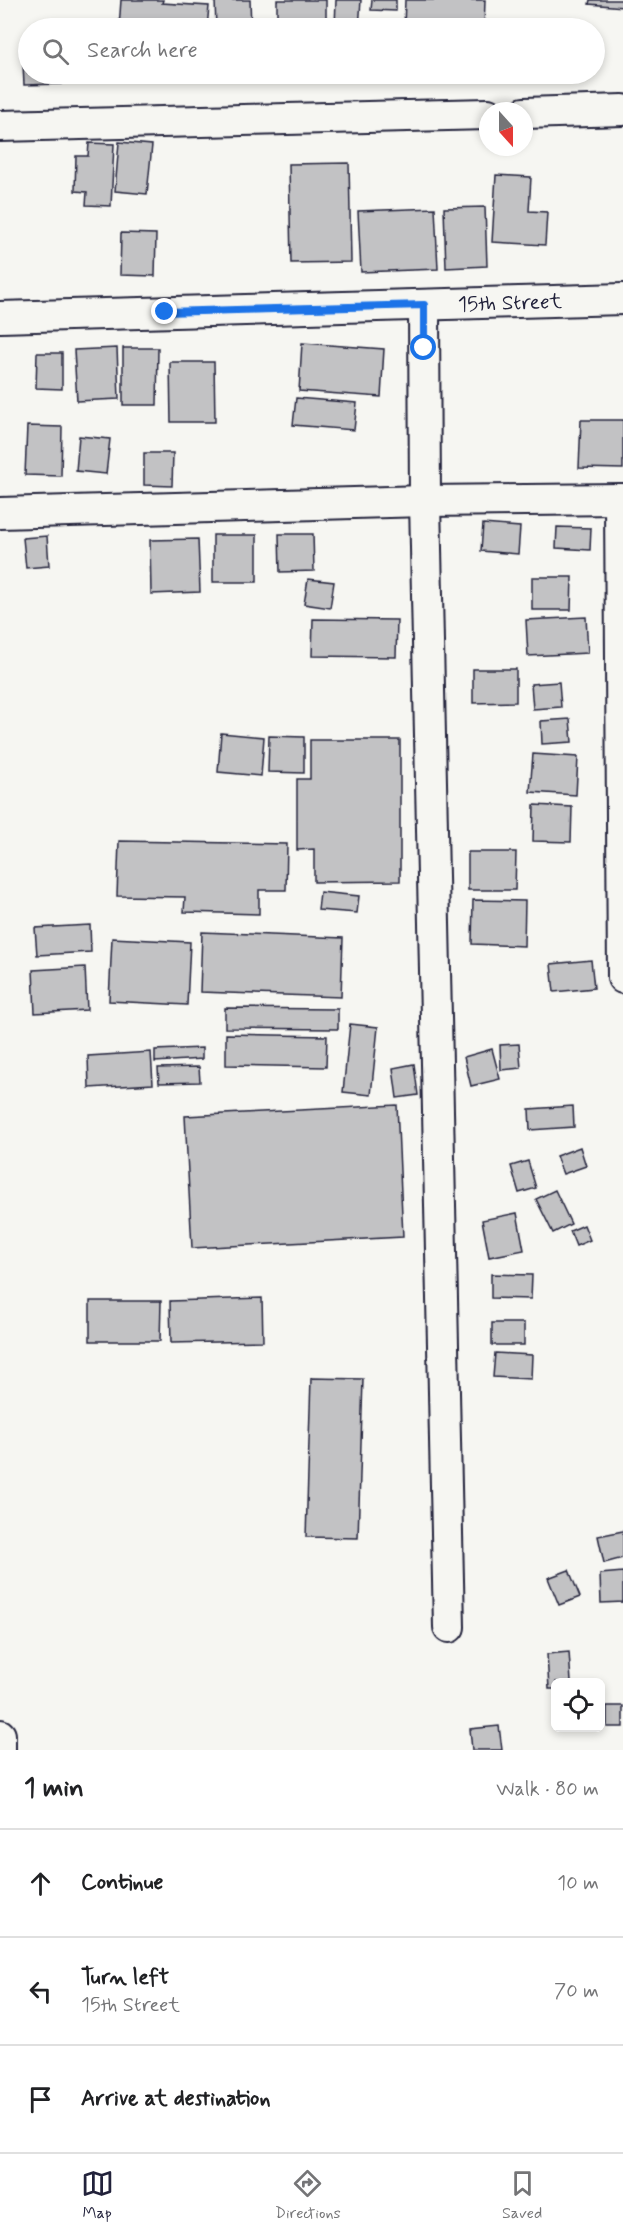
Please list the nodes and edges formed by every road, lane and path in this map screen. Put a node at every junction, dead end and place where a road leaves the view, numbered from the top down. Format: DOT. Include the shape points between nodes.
graph roads {
  1 [pos="623,110"];
  2 [pos="533,113"];
  3 [pos="479,114"];
  4 [pos="0,126"];
  5 [pos="623,299"];
  6 [pos="424,305"];
  7 [pos="0,317"];
  8 [pos="622,499"];
  9 [pos="424,501"];
  10 [pos="0,513"];
  11 [pos="623,978"];
  12 [pos="448,1627"];
  13 [pos="0,1735"];
  14 [pos="0,1750"];
  1 -- 2 [label="street"];
  3 -- 4 [label="street"];
  5 -- 6 [label="street, 15th Street"];
  6 -- 7 [label="street, 15th Street"];
  6 -- 9 [label="street"];
  8 -- 9 [label="street"];
  8 -- 11 [label="street"];
  9 -- 10 [label="street"];
  9 -- 12 [label="street"];
  13 -- 14 [label="street"];
}
